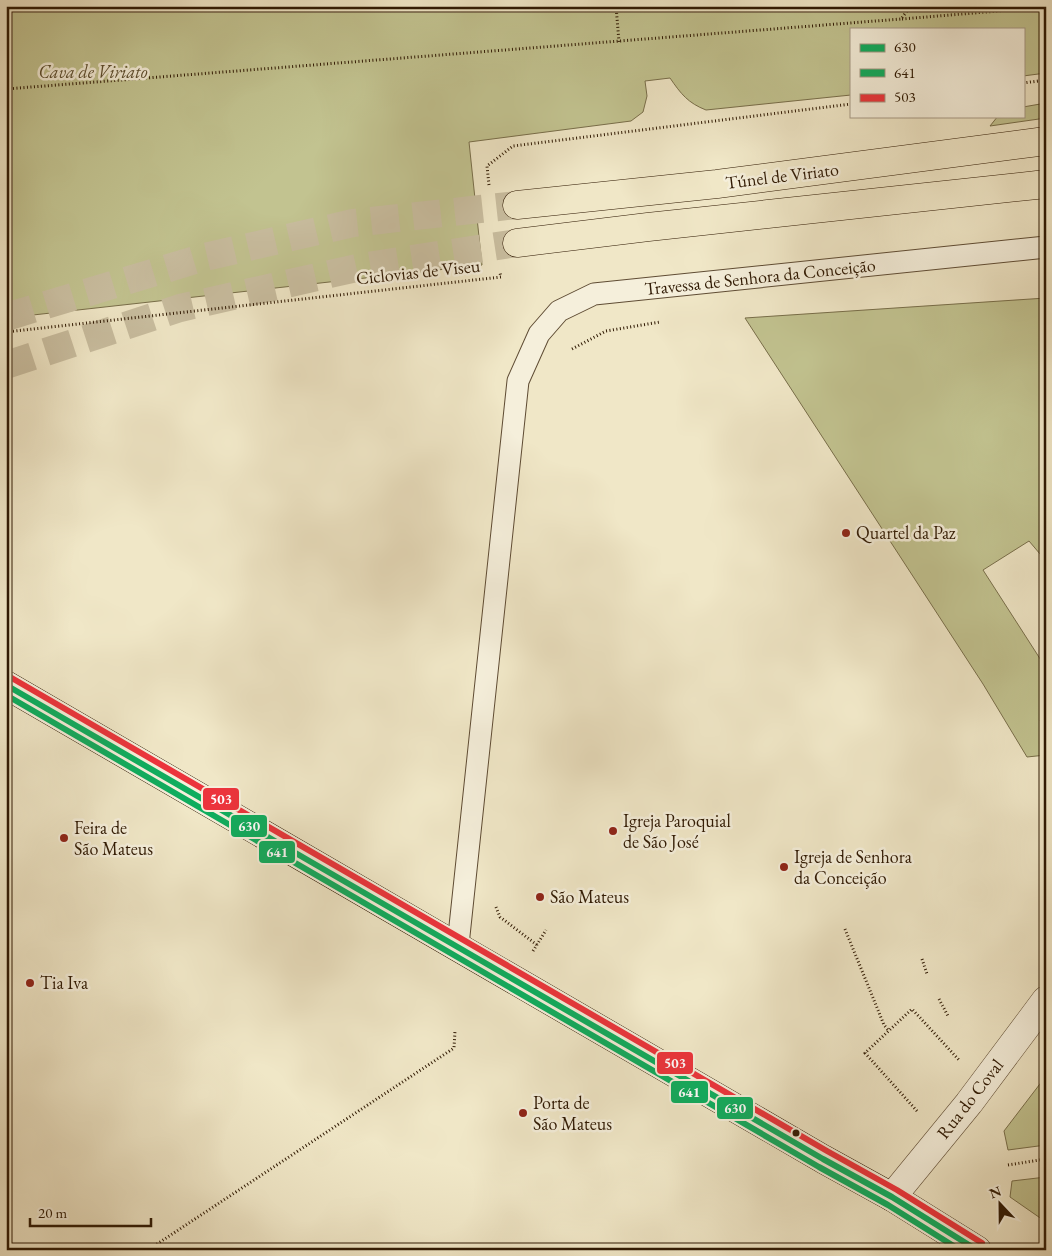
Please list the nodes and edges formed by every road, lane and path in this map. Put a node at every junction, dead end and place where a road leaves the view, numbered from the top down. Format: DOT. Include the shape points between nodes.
graph roads {
  1 [pos="616,6"];
  2 [pos="911,6"];
  3 [pos="1046,7"];
  4 [pos="902,19"];
  5 [pos="619,42"];
  6 [pos="1046,80"];
  7 [pos="1024,82"];
  8 [pos="6,89"];
  9 [pos="850,104"];
  10 [pos="1046,141"];
  11 [pos="1046,184"];
  12 [pos="490,186"];
  13 [pos="517,205"];
  14 [pos="517,243"];
  15 [pos="1046,247"];
  16 [pos="500,271"];
  17 [pos="663,322"];
  18 [pos="6,332"];
  19 [pos="567,351"];
  20 [pos="6,685"];
  21 [pos="493,901"];
  22 [pos="845,929"];
  23 [pos="546,930"];
  24 [pos="458,946"];
  25 [pos="922,959"];
  26 [pos="927,974"];
  27 [pos="939,999"];
  28 [pos="1046,1000"];
  29 [pos="948,1016"];
  30 [pos="456,1030"];
  31 [pos="889,1031"];
  32 [pos="960,1061"];
  33 [pos="918,1112"];
  34 [pos="1046,1160"];
  35 [pos="1008,1165"];
  36 [pos="892,1197"];
  37 [pos="148,1250"];
  38 [pos="977,1250"];
  1 -- 5 [label="path"];
  2 -- 4 [label="path"];
  3 -- 4 [label="path"];
  4 -- 5 [label="path"];
  5 -- 8 [label="path"];
  6 -- 7 [label="path"];
  9 -- 12 [label="path" via="513,146 487,166"];
  10 -- 13 [label="main road, Túnel de Viriato" via="717,184"];
  11 -- 14 [label="main road, Túnel de Viriato"];
  15 -- 24 [label="lane, Travessa de Senhora da Conceição" via="594,294 559,310 539,334 518,381"];
  16 -- 18 [label="path, Ciclovias de Viseu" via="501,277"];
  17 -- 19 [label="path" via="606,331"];
  20 -- 24 [label="main road"];
  21 -- 23 [label="path" via="500,917 537,945"];
  22 -- 31 [label="path"];
  24 -- 36 [label="main road"];
  25 -- 26 [label="path"];
  27 -- 29 [label="path"];
  28 -- 36 [label="main road, Rua do Coval" via="969,1103"];
  30 -- 37 [label="path" via="454,1048"];
  31 -- 32 [label="path" via="912,1009"];
  31 -- 33 [label="path" via="865,1053"];
  34 -- 35 [label="path"];
  36 -- 38 [label="main road"];
}
